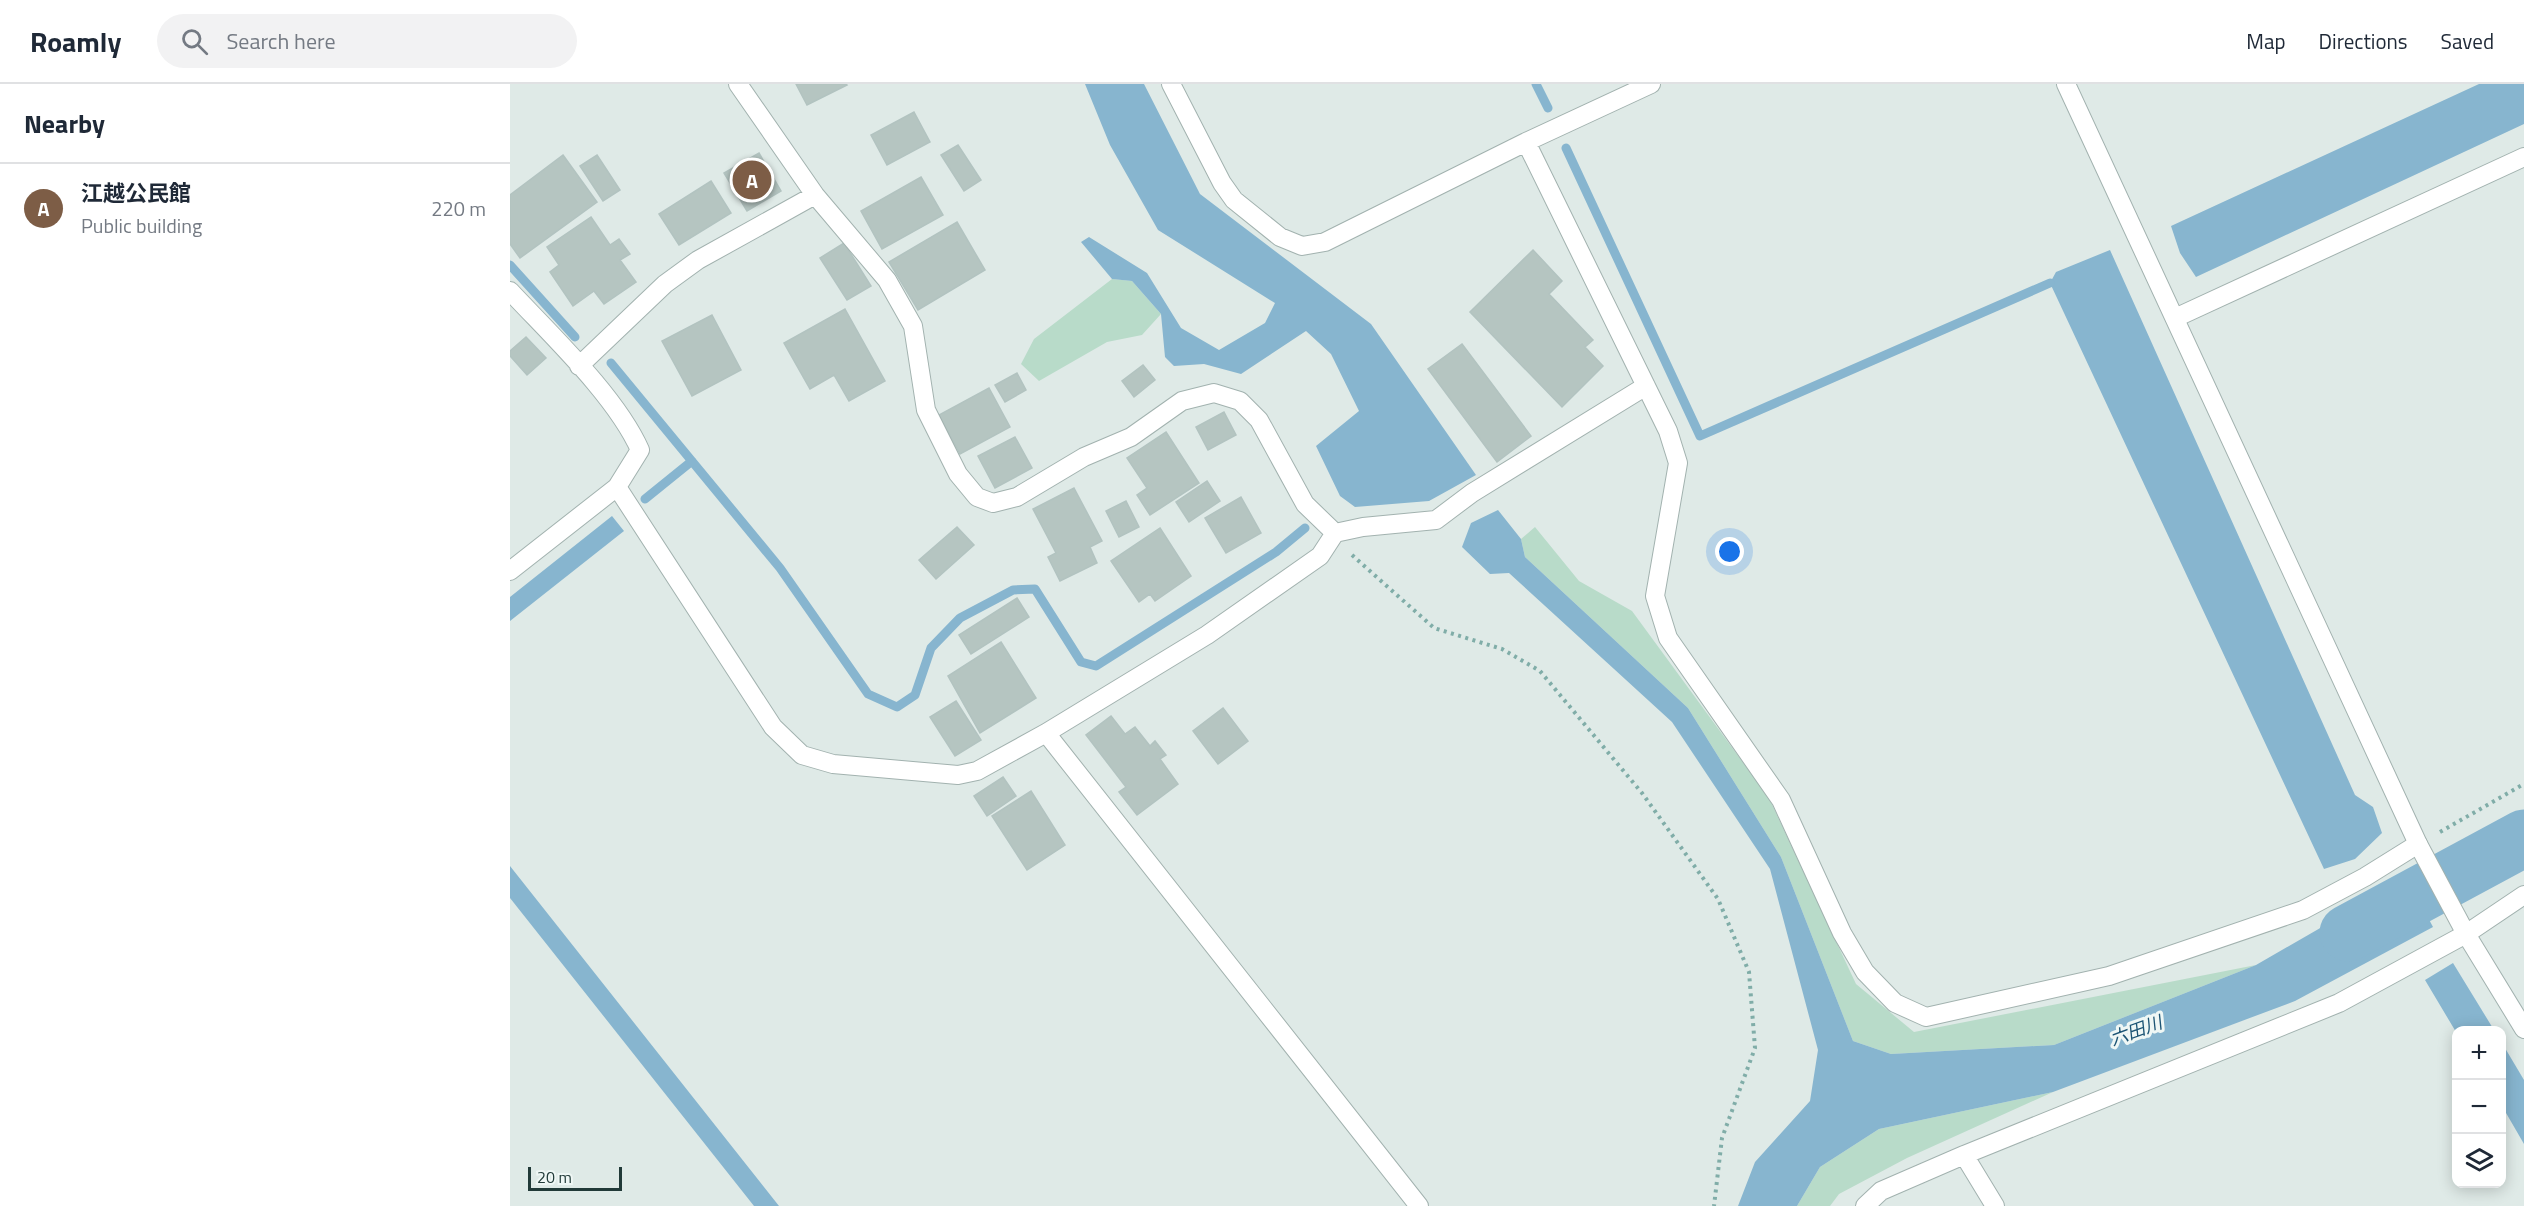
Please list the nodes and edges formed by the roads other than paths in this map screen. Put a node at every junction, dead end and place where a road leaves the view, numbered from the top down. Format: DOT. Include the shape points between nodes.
graph roads {
  1 [pos="738,84"];
  2 [pos="1172,84"];
  3 [pos="1651,84"];
  4 [pos="2066,84"];
  5 [pos="1527,141"];
  6 [pos="2524,157"];
  7 [pos="815,195"];
  8 [pos="510,291"];
  9 [pos="2175,318"];
  10 [pos="579,366"];
  11 [pos="1646,386"];
  12 [pos="617,487"];
  13 [pos="1335,533"];
  14 [pos="510,572"];
  15 [pos="1046,732"];
  16 [pos="2418,844"];
  17 [pos="2524,895"];
  18 [pos="2466,934"];
  19 [pos="2524,1029"];
  20 [pos="1964,1155"];
  21 [pos="1419,1206"];
  22 [pos="1865,1206"];
  23 [pos="1995,1206"];
  1 -- 7 [label="street"];
  2 -- 5 [label="street" via="1221,183 1234,200 1280,237 1302,246 1325,242"];
  3 -- 5 [label="street"];
  4 -- 9 [label="street"];
  5 -- 11 [label="street"];
  6 -- 9 [label="street"];
  7 -- 10 [label="street" via="698,260 665,284"];
  7 -- 13 [label="street" via="887,280 913,326 926,410 958,474 977,497 993,502 1017,497 1084,457 1131,437 1182,401 1215,393 1240,400 1259,420 1305,504"];
  8 -- 10 [label="street"];
  9 -- 16 [label="street"];
  10 -- 12 [label="street" via="631,429 640,450"];
  11 -- 13 [label="street" via="1472,493 1436,520"];
  11 -- 16 [label="street" via="1668,431 1678,464 1655,596 1668,638 1781,800 1864,972 1895,1003 1926,1017 2109,976 2303,910"];
  12 -- 14 [label="street"];
  12 -- 15 [label="street" via="774,727 802,755 833,764 958,775 977,771"];
  13 -- 15 [label="street" via="1320,556 1207,635"];
  15 -- 21 [label="street"];
  16 -- 18 [label="street"];
  17 -- 18 [label="street"];
  18 -- 19 [label="street"];
  18 -- 20 [label="street" via="2339,1003"];
  20 -- 22 [label="street" via="1881,1191"];
  20 -- 23 [label="street"];
}
